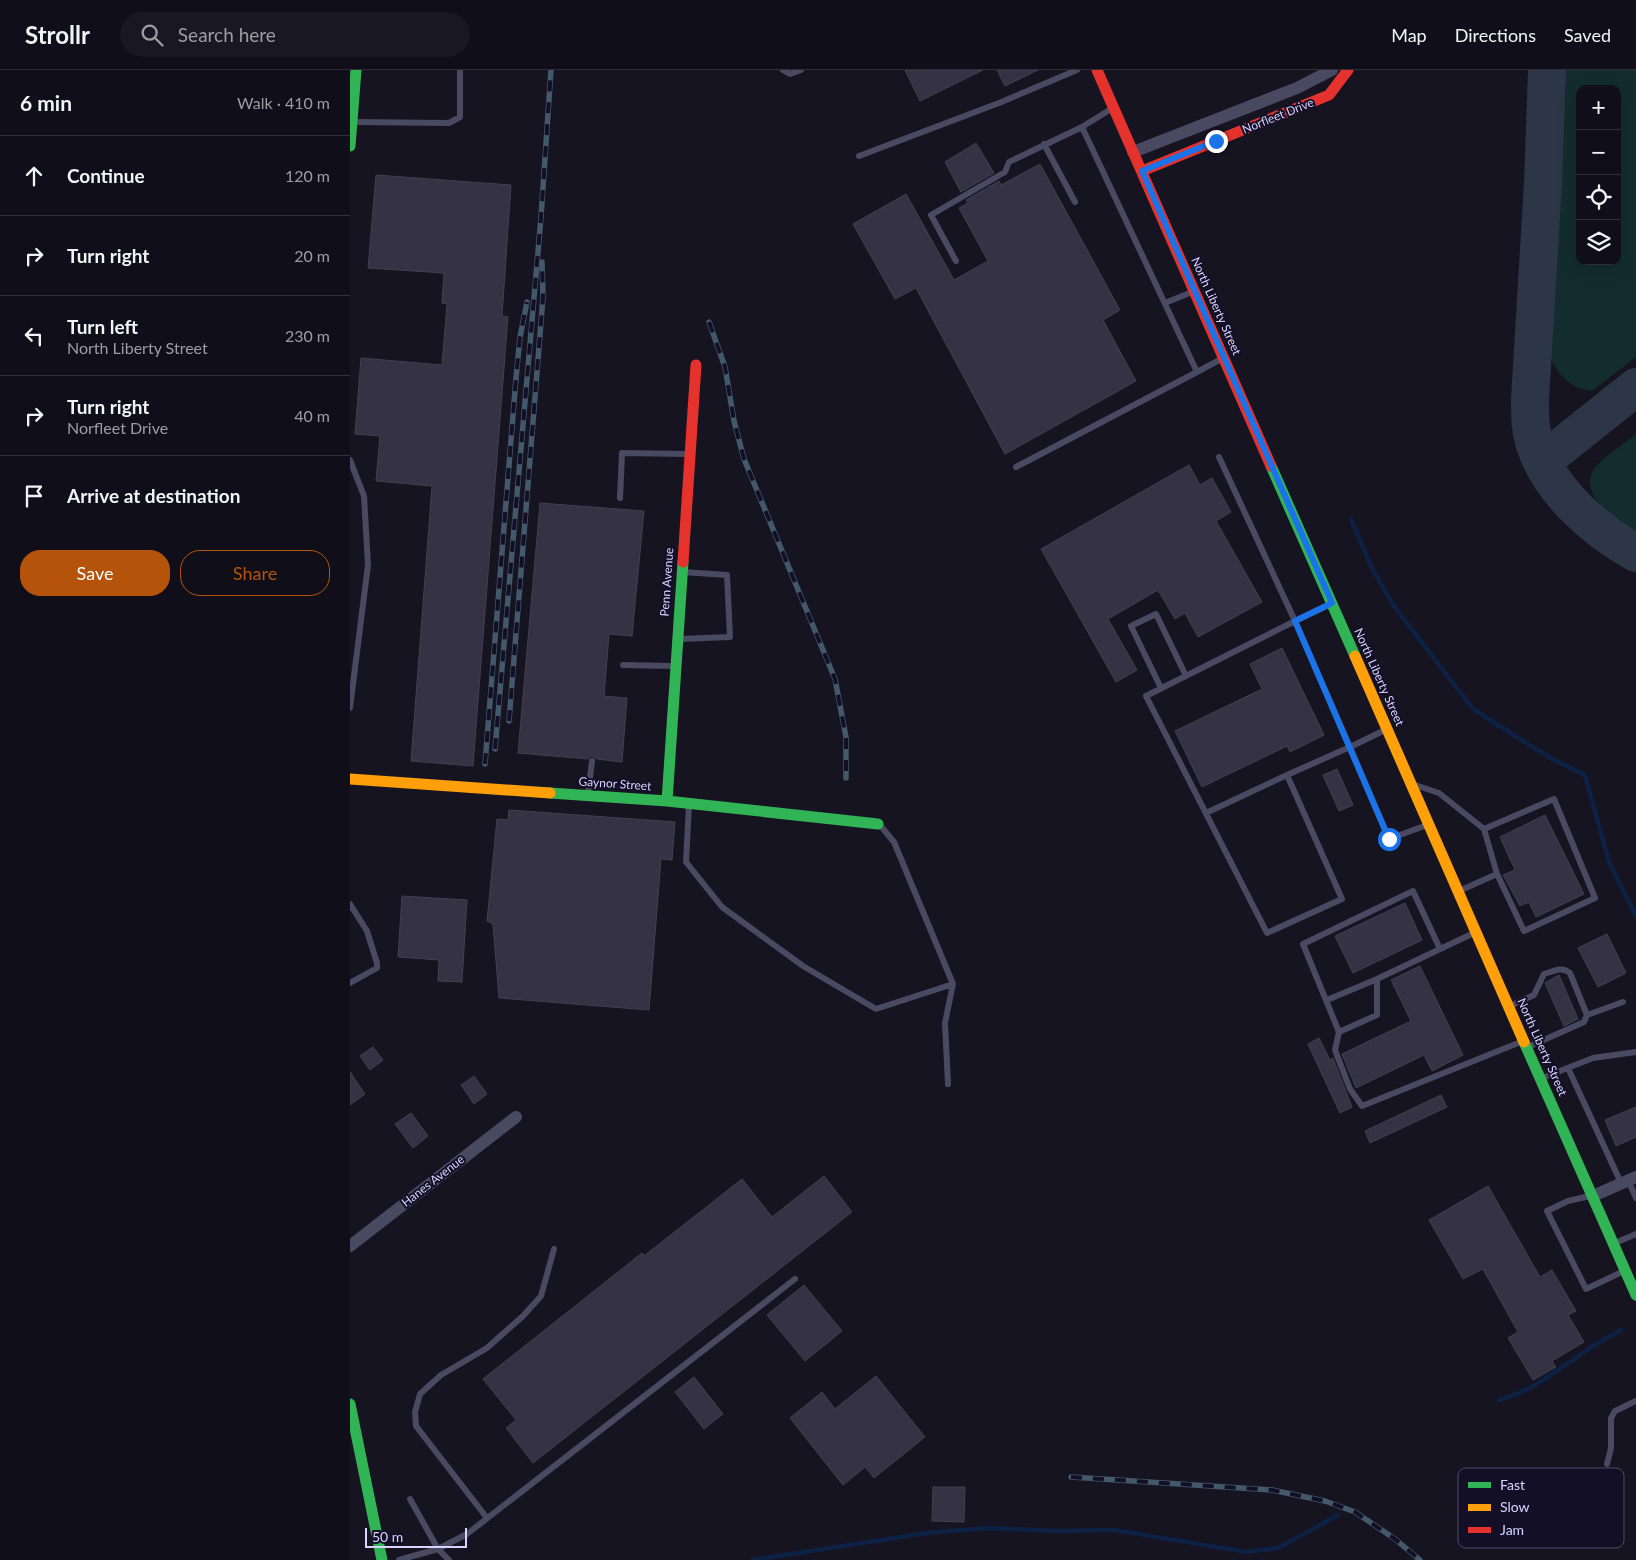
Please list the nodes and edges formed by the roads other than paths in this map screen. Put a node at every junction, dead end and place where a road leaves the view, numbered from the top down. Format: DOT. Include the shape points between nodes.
graph roads {
  1 [pos="356,70"];
  2 [pos="460,70"];
  3 [pos="783,70"];
  4 [pos="801,70"];
  5 [pos="1078,70"];
  6 [pos="1097,70"];
  7 [pos="1332,70"];
  8 [pos="1348,70"];
  9 [pos="1314,81"];
  10 [pos="1321,98"];
  11 [pos="1113,108"];
  12 [pos="351,122"];
  13 [pos="1208,123"];
  14 [pos="1082,126"];
  15 [pos="1216,141"];
  16 [pos="1044,144"];
  17 [pos="350,146"];
  18 [pos="1133,152"];
  19 [pos="859,156"];
  20 [pos="1142,171"];
  21 [pos="1075,202"];
  22 [pos="956,261"];
  23 [pos="1194,291"];
  24 [pos="1165,303"];
  25 [pos="1224,358"];
  26 [pos="696,365"];
  27 [pos="1197,372"];
  28 [pos="690,454"];
  29 [pos="1219,456"];
  30 [pos="350,460"];
  31 [pos="1016,467"];
  32 [pos="620,498"];
  33 [pos="682,572"];
  34 [pos="1332,603"];
  35 [pos="1295,621"];
  36 [pos="678,639"];
  37 [pos="623,666"];
  38 [pos="676,666"];
  39 [pos="1186,676"];
  40 [pos="1161,688"];
  41 [pos="350,708"];
  42 [pos="1387,729"];
  43 [pos="1350,747"];
  44 [pos="592,761"];
  45 [pos="1286,775"];
  46 [pos="350,778"];
  47 [pos="1411,784"];
  48 [pos="588,796"];
  49 [pos="667,801"];
  50 [pos="689,804"];
  51 [pos="1206,813"];
  52 [pos="878,824"];
  53 [pos="1428,824"];
  54 [pos="1484,829"];
  55 [pos="1496,874"];
  56 [pos="1458,891"];
  57 [pos="350,904"];
  58 [pos="1476,932"];
  59 [pos="1440,949"];
  60 [pos="1377,979"];
  61 [pos="350,983"];
  62 [pos="953,984"];
  63 [pos="1327,1000"];
  64 [pos="1623,1002"];
  65 [pos="1509,1006"];
  66 [pos="1587,1016"];
  67 [pos="1339,1032"];
  68 [pos="1526,1044"];
  69 [pos="1636,1052"];
  70 [pos="1568,1068"];
  71 [pos="1541,1079"];
  72 [pos="948,1084"];
  73 [pos="516,1116"];
  74 [pos="1628,1180"];
  75 [pos="1593,1196"];
  76 [pos="1636,1198"];
  77 [pos="1636,1234"];
  78 [pos="1614,1244"];
  79 [pos="350,1246"];
  80 [pos="554,1250"];
  81 [pos="1625,1270"];
  82 [pos="795,1279"];
  83 [pos="1636,1294"];
  84 [pos="1636,1401"];
  85 [pos="351,1409"];
  86 [pos="1606,1464"];
  87 [pos="410,1499"];
  88 [pos="487,1518"];
  89 [pos="438,1549"];
  90 [pos="382,1560"];
  91 [pos="399,1560"];
  92 [pos="449,1560"];
  1 -- 12 [label="street"];
  2 -- 12 [label="lane" via="460,118 449,123"];
  3 -- 4 [label="lane" via="790,74"];
  5 -- 19 [label="lane"];
  6 -- 11 [label="street, North Liberty Street"];
  7 -- 9 [label="street, Norfleet Drive"];
  8 -- 10 [label="street, Norfleet Drive" via="1333,92"];
  9 -- 10 [label="street"];
  9 -- 13 [label="street, Norfleet Drive"];
  10 -- 15 [label="street, Norfleet Drive"];
  11 -- 14 [label="lane"];
  11 -- 18 [label="street, North Liberty Street"];
  12 -- 17 [label="street"];
  13 -- 15 [label="street"];
  13 -- 18 [label="street, Norfleet Drive"];
  14 -- 16 [label="lane"];
  14 -- 24 [label="lane"];
  15 -- 20 [label="street, Norfleet Drive"];
  16 -- 21 [label="lane"];
  16 -- 22 [label="lane" via="1009,162 1005,172 931,215"];
  18 -- 20 [label="street, North Liberty Street"];
  20 -- 23 [label="street, North Liberty Street"];
  23 -- 24 [label="lane"];
  23 -- 25 [label="street, North Liberty Street"];
  24 -- 27 [label="lane"];
  25 -- 27 [label="lane"];
  25 -- 34 [label="street, North Liberty Street"];
  26 -- 28 [label="street, Penn Avenue"];
  27 -- 31 [label="lane"];
  28 -- 32 [label="lane" via="622,453"];
  28 -- 33 [label="street, Penn Avenue"];
  29 -- 35 [label="lane"];
  30 -- 41 [label="lane" via="364,496 368,565"];
  33 -- 36 [label="street, Penn Avenue"];
  33 -- 36 [label="lane" via="727,575 730,636"];
  34 -- 35 [label="lane"];
  34 -- 42 [label="street, North Liberty Street"];
  35 -- 39 [label="lane"];
  35 -- 43 [label="lane"];
  36 -- 38 [label="street, Penn Avenue"];
  37 -- 38 [label="lane"];
  38 -- 49 [label="street, Penn Avenue"];
  39 -- 40 [label="lane"];
  39 -- 40 [label="lane" via="1156,614 1131,626"];
  40 -- 51 [label="lane" via="1146,696"];
  42 -- 43 [label="lane"];
  42 -- 47 [label="street, North Liberty Street"];
  43 -- 45 [label="lane"];
  43 -- 53 [label="lane" via="1389,839"];
  44 -- 48 [label="lane"];
  45 -- 51 [label="lane"];
  45 -- 51 [label="lane" via="1342,899 1266,933"];
  46 -- 48 [label="street, Gaynor Street"];
  47 -- 53 [label="street, North Liberty Street"];
  47 -- 54 [label="lane" via="1439,793"];
  48 -- 49 [label="street, Gaynor Street"];
  49 -- 50 [label="street, Gaynor Street"];
  50 -- 52 [label="street, Gaynor Street"];
  50 -- 62 [label="lane" via="686,862 722,907 803,966 876,1009"];
  52 -- 62 [label="lane" via="894,842"];
  53 -- 56 [label="street, North Liberty Street"];
  54 -- 55 [label="lane"];
  54 -- 55 [label="lane" via="1554,799 1595,898 1524,931"];
  55 -- 56 [label="lane"];
  56 -- 58 [label="street, North Liberty Street"];
  57 -- 61 [label="lane" via="367,931 377,968"];
  58 -- 59 [label="lane"];
  58 -- 65 [label="street, North Liberty Street"];
  59 -- 60 [label="lane"];
  59 -- 63 [label="lane" via="1413,891 1303,944"];
  60 -- 63 [label="lane"];
  60 -- 67 [label="lane" via="1376,1014"];
  62 -- 72 [label="lane" via="945,1023"];
  63 -- 67 [label="lane"];
  64 -- 66 [label="lane"];
  65 -- 66 [label="lane" via="1534,995 1544,974 1566,969"];
  65 -- 68 [label="street, North Liberty Street"];
  66 -- 68 [label="lane" via="1578,1026"];
  67 -- 68 [label="lane" via="1335,1050 1350,1089 1362,1106"];
  68 -- 71 [label="street, North Liberty Street"];
  69 -- 70 [label="lane" via="1593,1058"];
  70 -- 71 [label="lane"];
  70 -- 74 [label="lane"];
  71 -- 75 [label="street, North Liberty Street"];
  73 -- 79 [label="street, Hanes Avenue"];
  74 -- 75 [label="street"];
  74 -- 76 [label="lane"];
  75 -- 78 [label="street, North Liberty Street"];
  75 -- 81 [label="lane" via="1568,1201 1547,1211 1586,1289"];
  77 -- 78 [label="lane"];
  78 -- 81 [label="street, North Liberty Street"];
  80 -- 88 [label="lane" via="541,1296 524,1316 487,1348 441,1375 420,1394 415,1412 416,1426"];
  81 -- 83 [label="street, North Liberty Street"];
  82 -- 88 [label="lane"];
  84 -- 86 [label="lane" via="1615,1411 1611,1418 1611,1448"];
  85 -- 90 [label="street"];
  87 -- 89 [label="lane"];
  88 -- 89 [label="lane" via="467,1534"];
  89 -- 91 [label="lane"];
  89 -- 92 [label="lane"];
}
